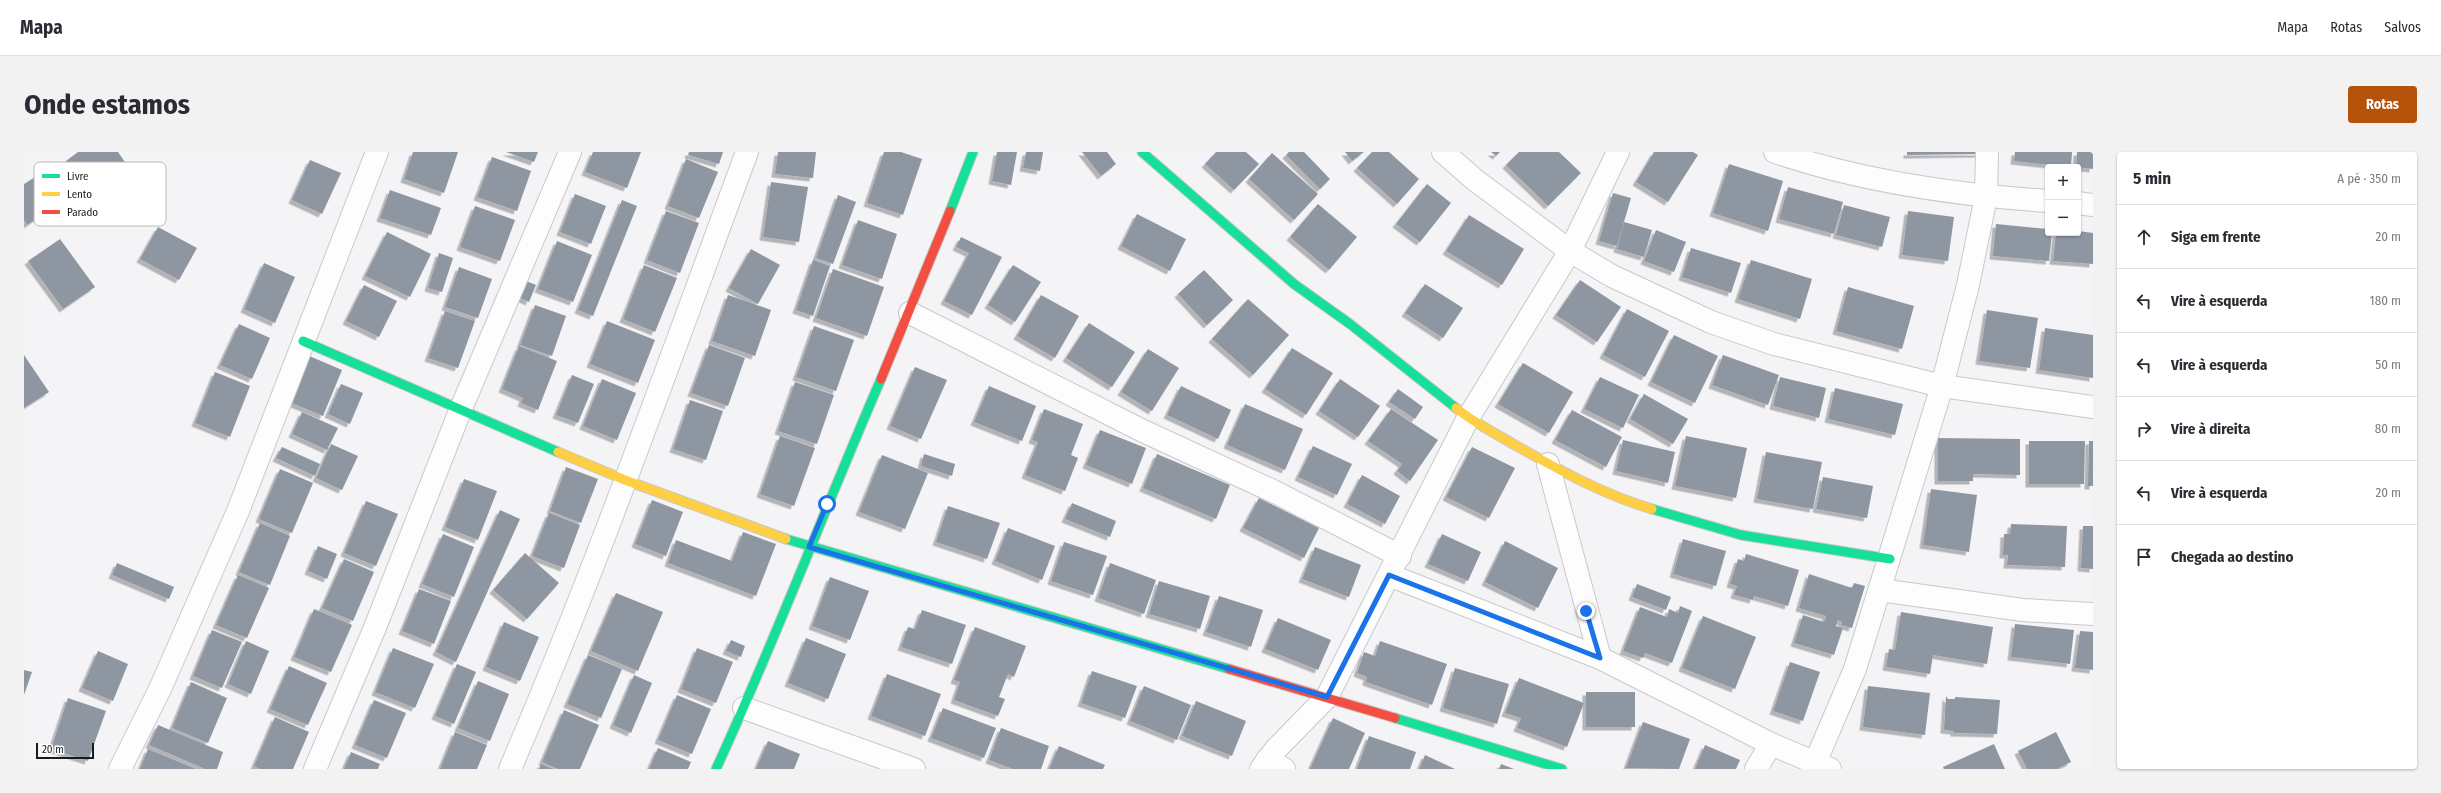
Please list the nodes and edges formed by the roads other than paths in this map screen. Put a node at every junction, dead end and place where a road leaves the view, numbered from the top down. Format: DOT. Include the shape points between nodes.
graph roads {
  1 [pos="376,152"];
  2 [pos="570,152"];
  3 [pos="746,152"];
  4 [pos="973,152"];
  5 [pos="1142,152"];
  6 [pos="1444,152"];
  7 [pos="1618,152"];
  8 [pos="1775,152"];
  9 [pos="1987,152"];
  10 [pos="1986,197"];
  11 [pos="2045,201"];
  12 [pos="2081,204"];
  13 [pos="2093,205"];
  14 [pos="1570,251"];
  15 [pos="910,313"];
  16 [pos="303,341"];
  17 [pos="1942,386"];
  18 [pos="2093,407"];
  19 [pos="460,411"];
  20 [pos="1468,418"];
  21 [pos="1548,464"];
  22 [pos="625,480"];
  23 [pos="809,547"];
  24 [pos="1400,556"];
  25 [pos="1890,559"];
  26 [pos="1389,575"];
  27 [pos="1880,590"];
  28 [pos="2093,614"];
  29 [pos="1600,658"];
  30 [pos="1327,697"];
  31 [pos="744,708"];
  32 [pos="1771,744"];
  33 [pos="1271,766"];
  34 [pos="1822,766"];
  35 [pos="120,769"];
  36 [pos="315,769"];
  37 [pos="510,769"];
  38 [pos="716,769"];
  39 [pos="914,769"];
  40 [pos="1562,769"];
  41 [pos="1756,769"];
  1 -- 16 [label="street"];
  2 -- 19 [label="street"];
  3 -- 22 [label="street"];
  4 -- 15 [label="street"];
  5 -- 20 [label="street" via="1294,284 1350,324"];
  6 -- 14 [label="street" via="1475,180"];
  7 -- 14 [label="street"];
  8 -- 10 [label="street" via="1804,162 1887,182"];
  9 -- 10 [label="street"];
  10 -- 11 [label="street"];
  10 -- 17 [label="street" via="1968,285"];
  12 -- 13 [label="street"];
  14 -- 17 [label="street" via="1612,276 1711,322 1774,344"];
  14 -- 20 [label="street"];
  15 -- 23 [label="street"];
  15 -- 24 [label="street" via="1141,430 1275,492"];
  16 -- 19 [label="street"];
  16 -- 35 [label="street" via="238,511 160,689"];
  17 -- 18 [label="street"];
  17 -- 25 [label="street" via="1921,448"];
  19 -- 22 [label="street"];
  19 -- 36 [label="street" via="374,630"];
  20 -- 21 [label="street"];
  20 -- 24 [label="street"];
  21 -- 25 [label="street" via="1613,497 1693,522 1741,534"];
  21 -- 29 [label="street"];
  22 -- 23 [label="street"];
  22 -- 37 [label="street"];
  23 -- 30 [label="street"];
  23 -- 31 [label="street"];
  24 -- 26 [label="street"];
  25 -- 27 [label="street"];
  26 -- 29 [label="street"];
  26 -- 30 [label="street"];
  27 -- 28 [label="street" via="2023,610"];
  27 -- 34 [label="street"];
  29 -- 32 [label="street"];
  30 -- 33 [label="street"];
  30 -- 40 [label="street"];
  31 -- 38 [label="street"];
  31 -- 39 [label="street"];
  32 -- 34 [label="street"];
  32 -- 41 [label="street"];
}
